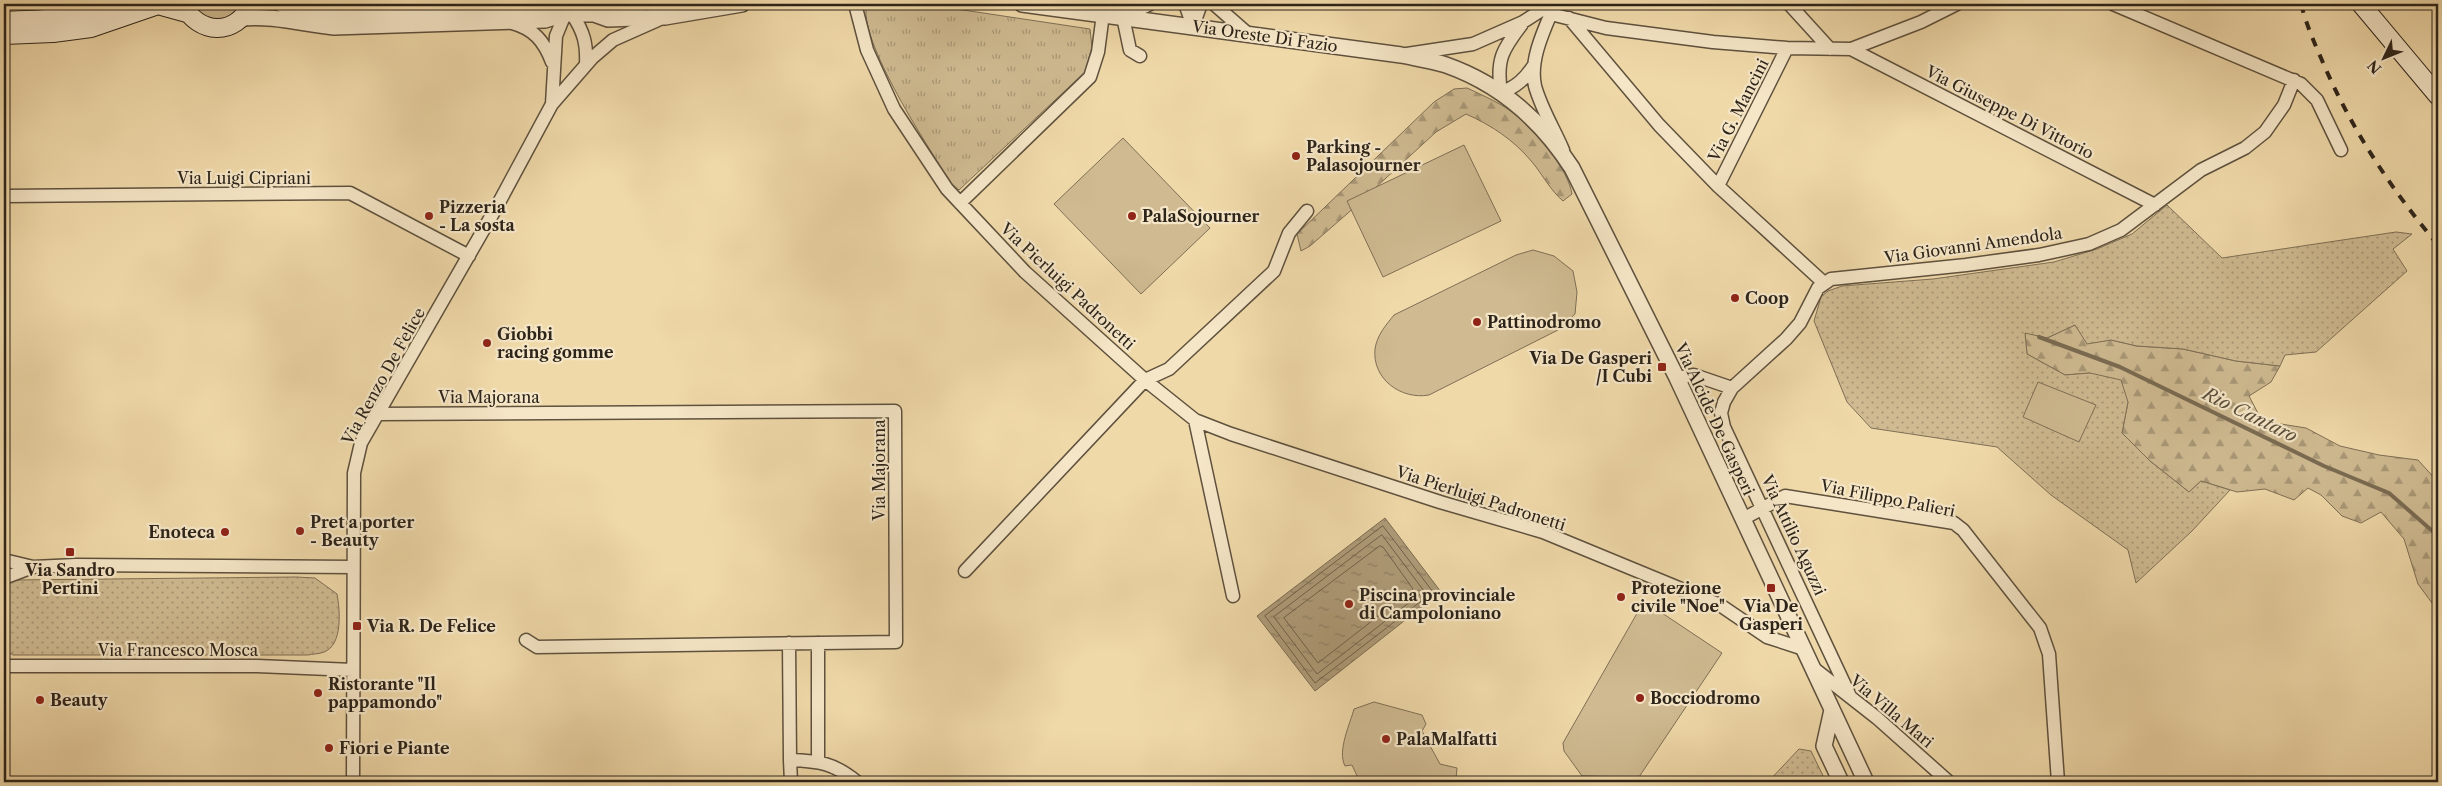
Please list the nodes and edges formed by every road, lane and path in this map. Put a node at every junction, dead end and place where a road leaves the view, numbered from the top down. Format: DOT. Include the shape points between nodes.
graph roads {
  1 [pos="125,4"];
  2 [pos="281,4"];
  3 [pos="640,4"];
  4 [pos="742,4"];
  5 [pos="855,4"];
  6 [pos="1022,4"];
  7 [pos="1150,4"];
  8 [pos="1185,4"];
  9 [pos="1201,4"];
  10 [pos="1214,4"];
  11 [pos="1789,4"];
  12 [pos="1955,4"];
  13 [pos="2113,4"];
  14 [pos="2361,4"];
  15 [pos="1552,7"];
  16 [pos="184,8"];
  17 [pos="246,11"];
  18 [pos="569,14"];
  19 [pos="594,14"];
  20 [pos="1103,14"];
  21 [pos="664,17"];
  22 [pos="1123,17"];
  23 [pos="1569,18"];
  24 [pos="504,20"];
  25 [pos="4,21"];
  26 [pos="1523,22"];
  27 [pos="1193,26"];
  28 [pos="1247,33"];
  29 [pos="12,35"];
  30 [pos="4,44"];
  31 [pos="1787,48"];
  32 [pos="1830,49"];
  33 [pos="1851,49"];
  34 [pos="1401,55"];
  35 [pos="1140,56"];
  36 [pos="1534,64"];
  37 [pos="586,65"];
  38 [pos="553,66"];
  39 [pos="2294,80"];
  40 [pos="1501,93"];
  41 [pos="2438,96"];
  42 [pos="552,104"];
  43 [pos="2341,150"];
  44 [pos="1572,168"];
  45 [pos="1718,186"];
  46 [pos="4,196"];
  47 [pos="960,203"];
  48 [pos="2155,205"];
  49 [pos="1307,212"];
  50 [pos="469,256"];
  51 [pos="1824,283"];
  52 [pos="1677,378"];
  53 [pos="1145,380"];
  54 [pos="1732,388"];
  55 [pos="379,414"];
  56 [pos="1195,420"];
  57 [pos="1763,507"];
  58 [pos="1743,519"];
  59 [pos="4,560"];
  60 [pos="33,567"];
  61 [pos="354,567"];
  62 [pos="965,571"];
  63 [pos="4,578"];
  64 [pos="1233,596"];
  65 [pos="526,640"];
  66 [pos="790,643"];
  67 [pos="818,643"];
  68 [pos="1804,649"];
  69 [pos="4,666"];
  70 [pos="1812,667"];
  71 [pos="353,670"];
  72 [pos="1850,696"];
  73 [pos="1832,710"];
  74 [pos="790,760"];
  75 [pos="818,761"];
  76 [pos="353,782"];
  77 [pos="791,782"];
  78 [pos="857,782"];
  79 [pos="1841,782"];
  80 [pos="1866,782"];
  81 [pos="1949,782"];
  82 [pos="2058,782"];
  1 -- 25 [label="main road" via="68,19"];
  2 -- 18 [label="street" via="333,16 543,8"];
  3 -- 19 [label="street" via="605,6"];
  4 -- 21 [label="street"];
  5 -- 47 [label="street, Via Pierluigi Padronetti" via="867,50 894,109 947,189"];
  6 -- 20 [label="street, Via Oreste Di Fazio"];
  7 -- 22 [label="street"];
  8 -- 27 [label="street"];
  9 -- 27 [label="street"];
  10 -- 28 [label="street"];
  11 -- 32 [label="street"];
  12 -- 33 [label="street" via="1921,22"];
  13 -- 39 [label="street"];
  14 -- 41 [label="main road"];
  15 -- 23 [label="street"];
  15 -- 26 [label="street"];
  15 -- 36 [label="street"];
  16 -- 17 [label="main road" via="193,20 211,28 230,25"];
  16 -- 29 [label="main road" via="158,5 92,28 53,34"];
  17 -- 24 [label="street" via="301,24 334,27"];
  18 -- 19 [label="street"];
  18 -- 24 [label="street" via="545,20"];
  18 -- 37 [label="street" via="583,30 587,46"];
  18 -- 38 [label="street" via="556,36"];
  19 -- 21 [label="street" via="608,19"];
  20 -- 22 [label="street, Via Oreste Di Fazio"];
  20 -- 47 [label="street" via="1098,52 1090,77"];
  21 -- 37 [label="street" via="613,40"];
  22 -- 27 [label="street, Via Oreste Di Fazio"];
  22 -- 35 [label="street" via="1130,50"];
  23 -- 31 [label="street" via="1606,28"];
  23 -- 45 [label="street" via="1659,125"];
  24 -- 38 [label="street" via="525,26 539,38 546,46"];
  26 -- 34 [label="street" via="1473,44"];
  26 -- 40 [label="street" via="1501,53 1498,66"];
  27 -- 28 [label="street, Via Oreste Di Fazio"];
  28 -- 34 [label="street, Via Oreste Di Fazio"];
  29 -- 30 [label="street"];
  31 -- 32 [label="street"];
  31 -- 45 [label="street, Via G. Mancini"];
  32 -- 33 [label="street"];
  33 -- 48 [label="street, Via Giuseppe Di Vittorio"];
  34 -- 40 [label="street, Via Oreste Di Fazio" via="1445,65 1484,81"];
  36 -- 40 [label="street" via="1517,86"];
  36 -- 44 [label="street" via="1540,98"];
  37 -- 42 [label="street"];
  38 -- 42 [label="street"];
  39 -- 43 [label="street" via="2316,100"];
  39 -- 48 [label="street, Via Giovanni Amendola" via="2284,105 2265,132 2245,148 2201,170"];
  40 -- 44 [label="street, Via Alcide De Gasperi" via="1535,120"];
  42 -- 50 [label="street, Via Renzo De Felice"];
  44 -- 52 [label="street, Via Alcide De Gasperi"];
  45 -- 51 [label="street"];
  46 -- 50 [label="street, Via Luigi Cipriani" via="350,193"];
  47 -- 53 [label="street, Via Pierluigi Padronetti" via="1025,272"];
  48 -- 51 [label="street, Via Giovanni Amendola" via="2121,230 2089,244 1966,266 1831,279"];
  49 -- 53 [label="street" via="1289,233 1274,271 1169,369"];
  50 -- 55 [label="street, Via Renzo De Felice"];
  51 -- 54 [label="street" via="1818,288 1800,323"];
  52 -- 54 [label="street" via="1694,375"];
  52 -- 58 [label="street, Via Alcide De Gasperi"];
  53 -- 56 [label="street, Via Pierluigi Padronetti"];
  53 -- 62 [label="street"];
  54 -- 57 [label="street, Via Attilio Aguzzi" via="1721,413 1724,426"];
  55 -- 61 [label="street, Via Renzo De Felice" via="360,444 356,458"];
  55 -- 67 [label="street, Via Majorana" via="895,411 896,642"];
  56 -- 64 [label="street"];
  56 -- 68 [label="street, Via Pierluigi Padronetti" via="1440,502 1543,532 1720,605 1766,638"];
  57 -- 58 [label="street, Via Filippo Palieri"];
  57 -- 72 [label="street, Via Attilio Aguzzi"];
  57 -- 82 [label="street, Via Filippo Palieri" via="1785,496 1954,523 1964,530 2040,628 2046,642"];
  58 -- 68 [label="street, Via Alcide De Gasperi"];
  59 -- 60 [label="street"];
  60 -- 61 [label="street"];
  60 -- 63 [label="street"];
  61 -- 71 [label="street, Via Renzo De Felice"];
  65 -- 66 [label="street, Via Majorana" via="537,647"];
  66 -- 67 [label="street, Via Majorana"];
  66 -- 74 [label="street"];
  67 -- 75 [label="street"];
  68 -- 70 [label="street, Via Alcide De Gasperi"];
  69 -- 71 [label="street, Via Francesco Mosca" via="257,666"];
  70 -- 72 [label="street, Via Villa Mari"];
  70 -- 73 [label="street, Via Alcide De Gasperi"];
  71 -- 76 [label="street, Via Renzo De Felice"];
  72 -- 81 [label="street, Via Villa Mari"];
  73 -- 79 [label="street" via="1824,746"];
  73 -- 80 [label="street, Via Alcide De Gasperi"];
  74 -- 75 [label="street"];
  74 -- 77 [label="street"];
  75 -- 78 [label="street" via="836,767"];
}
